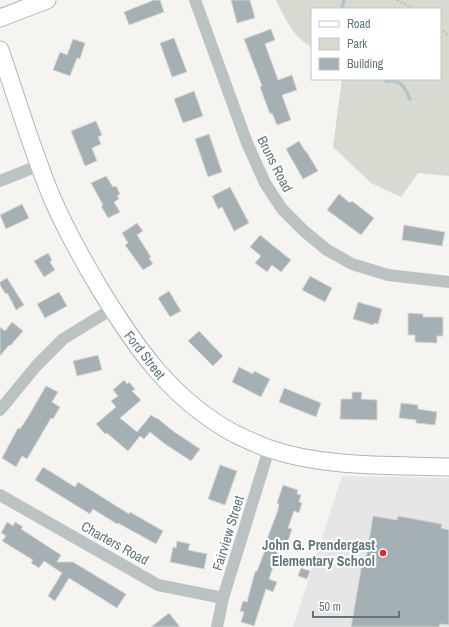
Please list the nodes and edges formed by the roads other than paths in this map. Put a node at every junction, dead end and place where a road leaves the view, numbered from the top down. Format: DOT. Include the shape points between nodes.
graph roads {
  1 [pos="47,0"];
  2 [pos="195,0"];
  3 [pos="0,18"];
  4 [pos="0,50"];
  5 [pos="40,165"];
  6 [pos="0,181"];
  7 [pos="449,282"];
  8 [pos="112,309"];
  9 [pos="0,410"];
  10 [pos="269,449"];
  11 [pos="449,467"];
  12 [pos="0,495"];
  13 [pos="223,598"];
  14 [pos="217,627"];
  1 -- 3 [label="street"];
  2 -- 7 [label="street, Bruns Road" via="247,143 265,183 282,209 304,232 327,250 352,264 388,275"];
  4 -- 5 [label="street, Ford Street"];
  5 -- 6 [label="street"];
  5 -- 8 [label="street, Ford Street" via="69,235"];
  8 -- 9 [label="street" via="63,339 37,365"];
  8 -- 10 [label="street, Ford Street" via="154,368 176,391 216,423"];
  10 -- 11 [label="street, Ford Street" via="300,457 354,464"];
  10 -- 13 [label="street, Fairview Street"];
  12 -- 13 [label="street, Charters Road" via="158,585"];
  13 -- 14 [label="street, Fairview Street"];
}
